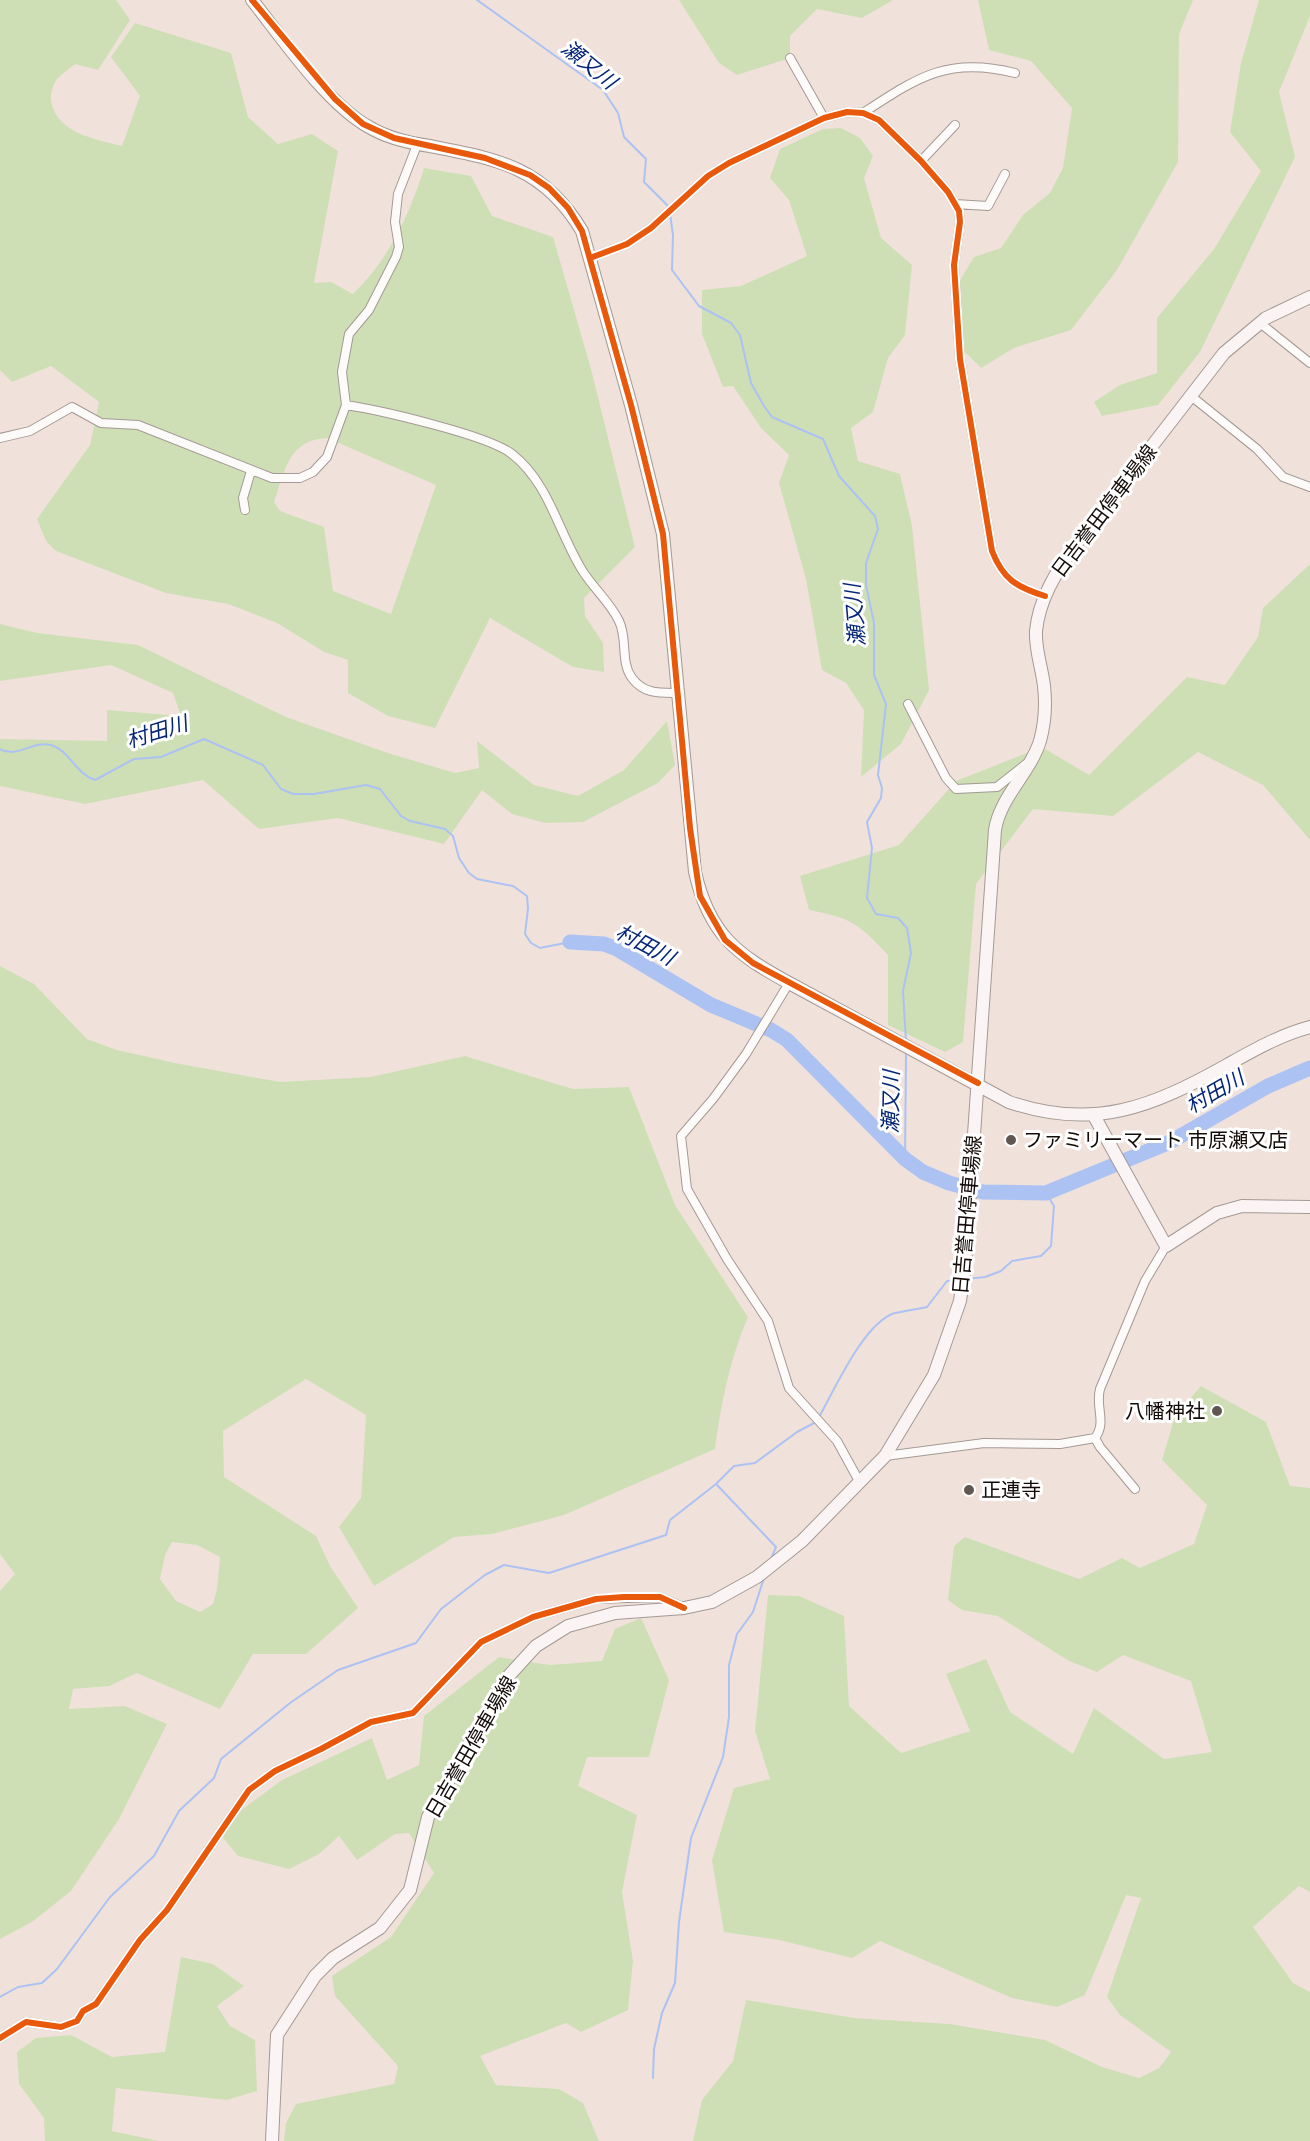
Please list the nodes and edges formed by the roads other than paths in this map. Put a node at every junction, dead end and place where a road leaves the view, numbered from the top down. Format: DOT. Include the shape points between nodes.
graph roads {
  1 [pos="252,0"];
  2 [pos="790,58"];
  3 [pos="1015,73"];
  4 [pos="863,113"];
  5 [pos="824,118"];
  6 [pos="955,125"];
  7 [pos="417,145"];
  8 [pos="921,161"];
  9 [pos="1005,174"];
  10 [pos="955,204"];
  11 [pos="590,258"];
  12 [pos="1310,297"];
  13 [pos="1260,323"];
  14 [pos="1310,363"];
  15 [pos="1191,396"];
  16 [pos="346,405"];
  17 [pos="0,438"];
  18 [pos="251,471"];
  19 [pos="1310,487"];
  20 [pos="245,510"];
  21 [pos="1045,596"];
  22 [pos="677,693"];
  23 [pos="908,704"];
  24 [pos="1032,759"];
  25 [pos="789,983"];
  26 [pos="1310,1027"];
  27 [pos="978,1083"];
  28 [pos="1093,1114"];
  29 [pos="1310,1207"];
  30 [pos="1166,1246"];
  31 [pos="1095,1438"];
  32 [pos="885,1456"];
  33 [pos="859,1481"];
  34 [pos="1135,1489"];
  35 [pos="684,1608"];
  36 [pos="0,2038"];
  37 [pos="272,2141"];
  1 -- 7 [label="main road" via="348,112 372,129"];
  2 -- 5 [label="street"];
  3 -- 4 [label="street" via="972,66 939,72 911,82"];
  4 -- 5 [label="street" via="847,112"];
  4 -- 8 [label="street" via="879,120"];
  5 -- 11 [label="street" via="729,163 708,176 651,228 627,244"];
  6 -- 8 [label="street"];
  7 -- 11 [label="main road" via="512,166 540,181 568,208 582,231"];
  7 -- 16 [label="street" via="398,194 396,257 369,310 345,345 342,372"];
  8 -- 10 [label="street"];
  9 -- 10 [label="street" via="988,206"];
  10 -- 21 [label="street" via="960,222 954,265 960,359 992,551 999,569 1013,583"];
  11 -- 22 [label="main road" via="663,534"];
  12 -- 13 [label="main road, 日吉誉田停車場線"];
  13 -- 14 [label="street"];
  13 -- 15 [label="main road, 日吉誉田停車場線" via="1224,353"];
  15 -- 19 [label="street" via="1257,449 1283,477"];
  15 -- 21 [label="main road, 日吉誉田停車場線" via="1073,548"];
  16 -- 18 [label="street" via="327,456 313,472 300,478 280,479"];
  16 -- 22 [label="street" via="476,438 510,452 534,474 583,572 620,623 626,668 633,679 651,693"];
  17 -- 18 [label="street" via="30,431 72,406 101,423 138,425"];
  18 -- 20 [label="street" via="243,498"];
  21 -- 24 [label="main road, 日吉誉田停車場線" via="1036,632 1045,714"];
  22 -- 25 [label="main road" via="700,896 725,940 753,963"];
  23 -- 24 [label="street" via="946,778 956,789 997,786"];
  24 -- 27 [label="main road, 日吉誉田停車場線" via="996,820"];
  25 -- 27 [label="main road"];
  25 -- 33 [label="street" via="746,1054 681,1136 687,1189 768,1321 789,1388 837,1441"];
  26 -- 28 [label="main road" via="1266,1043 1168,1097 1134,1109"];
  27 -- 28 [label="main road" via="1027,1108"];
  27 -- 32 [label="main road, 日吉誉田停車場線" via="960,1301 934,1374"];
  28 -- 30 [label="main road"];
  29 -- 30 [label="main road" via="1242,1206 1217,1213"];
  30 -- 31 [label="street" via="1145,1281 1100,1389 1102,1423"];
  31 -- 32 [label="street" via="1060,1444 984,1443"];
  31 -- 34 [label="street"];
  32 -- 33 [label="main road, 日吉誉田停車場線"];
  33 -- 35 [label="main road, 日吉誉田停車場線" via="802,1541 764,1572 712,1602"];
  35 -- 36 [label="street" via="660,1596 624,1597 596,1599 533,1617 481,1642 413,1713 371,1722 275,1771 249,1790 96,2004 83,2011 77,2021 61,2027 26,2022"];
  35 -- 37 [label="main road, 日吉誉田停車場線" via="615,1613 568,1626 536,1647 505,1680 428,1817 410,1890 380,1928 333,1958 315,1976 277,2035"];
}
